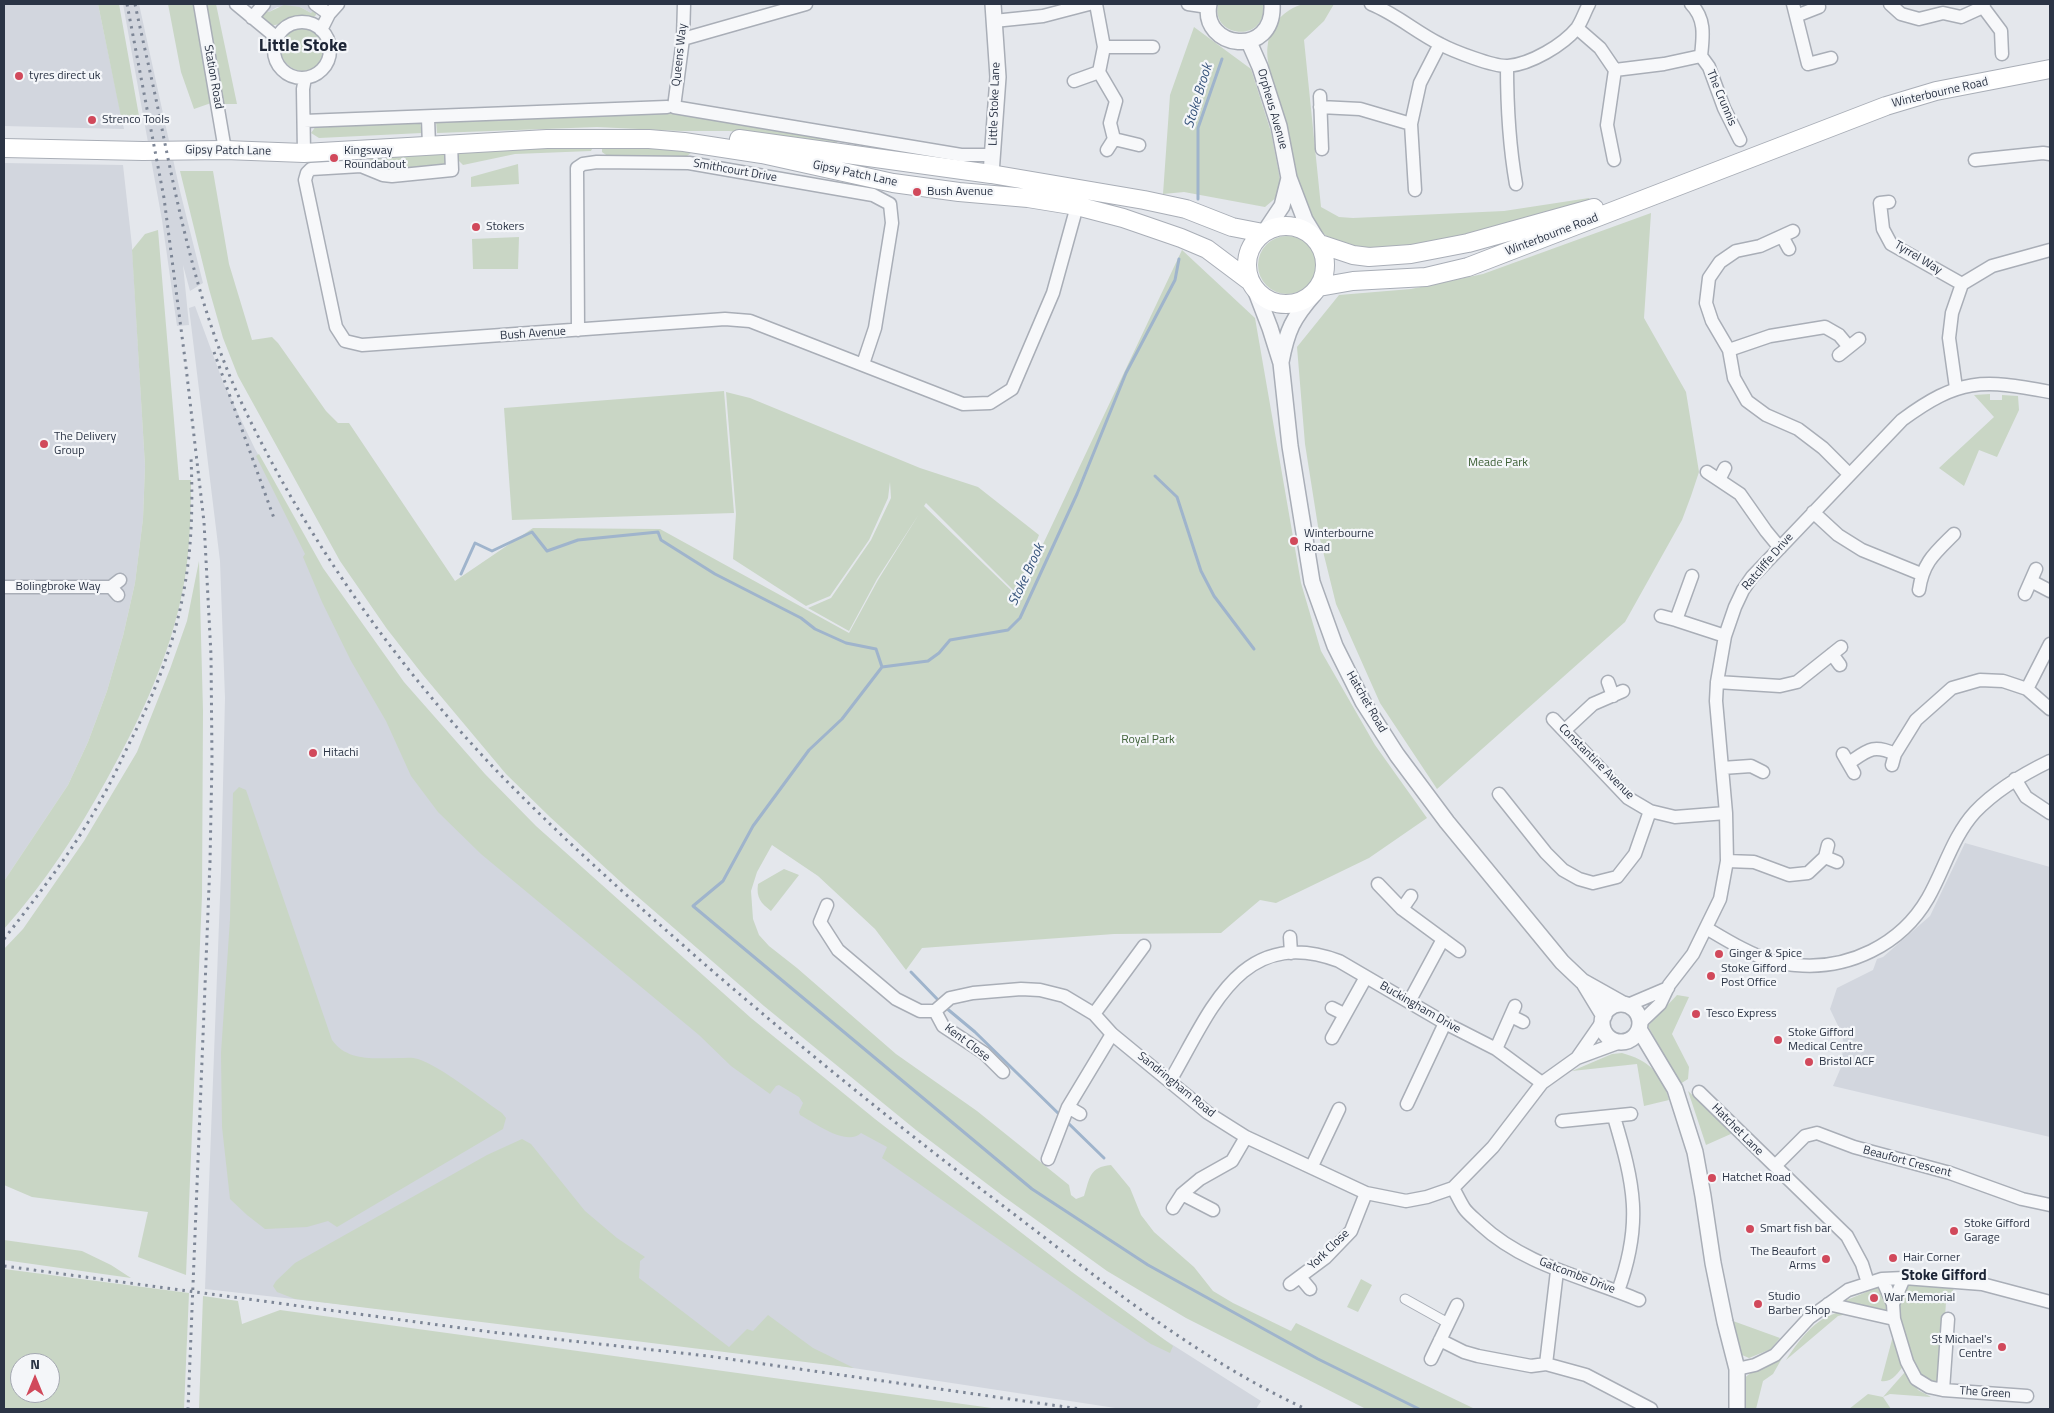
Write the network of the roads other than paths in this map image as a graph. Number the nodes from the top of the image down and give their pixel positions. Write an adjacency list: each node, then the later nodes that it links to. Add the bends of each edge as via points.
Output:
1 (200, 4): 55 (street, Station Road)
2 (236, 4): 23 (street)
3 (264, 4): 23 (street)
4 (315, 4): 22 (street)
5 (338, 4): 22 (street)
6 (684, 4): 28 (street, Queens Way)
7 (806, 4): 28 (street)
8 (992, 4): 24 (street, Little Stoke Lane)
9 (1089, 4): 24 (street, via 1043,16)
10 (1096, 4): 31 (street)
11 (1188, 4): 17 (street)
12 (1272, 4): 29 (street, via 1270,23 1264,32)
13 (1371, 4): 19 (street)
14 (1589, 4): 25 (street)
15 (1691, 4): 34 (street, The Crunnis, via 1697,10 1704,29)
16 (1890, 4): 18 (street, via 1901,14 1919,19 1943,13 1961,17)
17 (1208, 5): 29 (street, via 1210,22 1216,32 1234,41)
18 (1984, 5): 33 (street, via 2002,31)
19 (1389, 7): 30 (street)
20 (1819, 7): 21 (street)
21 (1794, 10): 35 (street, via 1808,64)
22 (329, 14): 26 (street)
23 (252, 18): 27 (street)
24 (994, 21): 59 (street, Little Stoke Lane, via 998,77)
25 (1577, 28): 36 (street, via 1557,46 1535,58); 38 (street, via 1600,48)
26 (321, 30): 27 (street, via 306,22 297,23); 40 (street, via 330,46 330,55 321,71)
27 (277, 38): 40 (street, via 277,62 288,74)
28 (683, 39): 42 (street, Queens Way)
29 (1249, 42): 64 (street, Orpheus Avenue, via 1279,126)
30 (1440, 44): 36 (street, via 1471,57); 45 (street, via 1420,83)
31 (1104, 47): 32 (street); 39 (street)
32 (1153, 47)
33 (2002, 54)
34 (1701, 56): 38 (street, The Crunnis); 48 (street, The Crunnis, via 1709,67)
35 (1830, 58)
36 (1507, 66): 66 (street, via 1509,147)
37 (2050, 69): 65 (main road, Winterbourne Road, via 1936,91 1886,106)
38 (1615, 70): 60 (street, via 1607,125)
39 (1099, 72): 41 (street); 47 (street, via 1116,101 1110,122)
40 (305, 78): 44 (street)
41 (1074, 81)
42 (662, 110): 43 (street); 59 (street, via 961,155)
43 (428, 118): 44 (street); 52 (street)
44 (304, 121): 57 (street)
45 (1412, 124): 54 (street, via 1320,101); 67 (street)
46 (598, 138): 49 (main road, Gipsy Patch Lane); 50 (main road, Gipsy Patch Lane); 61 (street)
47 (1114, 139): 51 (street); 56 (street)
48 (1740, 140)
49 (684, 142): 63 (main road, Gipsy Patch Lane, via 733,138 775,142); 68 (main road, Gipsy Patch Lane, via 762,154 892,183)
50 (451, 144): 52 (main road, Gipsy Patch Lane); 78 (street, Bush Avenue, via 452,170 392,176 361,166 312,169 307,173 305,180 336,327 345,341 362,345)
51 (1139, 145)
52 (429, 146): 57 (main road, Gipsy Patch Lane)
53 (4, 148): 55 (main road, Gipsy Patch Lane)
54 (1322, 149)
55 (225, 150): 57 (main road, Gipsy Patch Lane)
56 (1106, 150)
57 (304, 154)
58 (2050, 154): 62 (street)
59 (993, 155): 63 (street, Little Stoke Lane)
60 (1614, 160)
61 (597, 162): 78 (street, Smithcourt Drive, via 576,168); 82 (street, Smithcourt Drive, via 689,163 873,195 890,204 892,223 875,328)
62 (1981, 162)
63 (991, 174): 68 (main road, Gipsy Patch Lane, via 994,186); 69 (main road, Gipsy Patch Lane)
64 (1289, 178): 71 (street, Orpheus Avenue, via 1282,206); 72 (street, Orpheus Avenue, via 1305,220)
65 (1692, 181): 72 (main road, Winterbourne Road, via 1468,243 1411,254 1353,255); 77 (main road, Winterbourne Road, via 1468,267 1426,277 1353,281)
66 (1516, 184)
67 (1415, 190)
68 (1028, 198): 69 (main road, Gipsy Patch Lane)
69 (1080, 198): 71 (main road, Gipsy Patch Lane, via 1186,209 1232,227); 76 (main road, Gipsy Patch Lane, via 1208,249); 82 (street, Bush Avenue, via 1053,293 1012,389 990,403 963,404)
70 (1888, 202): 75 (street, Tyrrel Way, via 1880,203 1883,229 1891,244)
71 (1264, 232): 72 (main road, via 1288,226 1299,227); 76 (main road, via 1251,248 1247,264)
72 (1318, 241): 77 (main road, via 1326,259 1324,277)
73 (1788, 250): 80 (street, via 1788,234 1760,246 1736,251 1720,262 1709,278 1706,303)
74 (2050, 250): 75 (street, via 1992,266)
75 (1962, 284): 83 (street, via 1952,313 1949,338)
76 (1253, 286): 77 (main road, via 1272,302 1287,305 1305,300); 81 (street, Hatchet Road)
77 (1317, 290): 81 (street, Hatchet Road, via 1289,327)
78 (578, 330): 82 (street, Bush Avenue, via 725,319 750,321)
79 (1849, 347): 80 (street, via 1839,335 1825,327 1770,336)
80 (1729, 350): 87 (street, via 1734,378 1747,401 1766,415 1798,429)
81 (1281, 363): 134 (street, Hatchet Road, via 1290,446 1312,582 1336,646 1363,702 1397,755 1447,822 1562,962)
82 (863, 364)
83 (1956, 388): 84 (street, Ratcliffe Drive, via 1994,384); 87 (street, Ratcliffe Drive, via 1927,402 1902,420)
84 (2050, 392)
85 (1725, 468): 88 (street)
86 (1707, 472): 88 (street)
87 (1849, 474): 89 (street, Ratcliffe Drive)
88 (1718, 480): 91 (street, via 1740,494)
89 (1813, 512): 91 (street, Ratcliffe Drive); 92 (street, via 1838,535 1862,550)
90 (1954, 534): 92 (street, via 1932,555)
91 (1780, 548): 101 (street, Ratcliffe Drive, via 1743,590)
92 (1921, 574): 96 (street)
93 (1692, 576): 100 (street)
94 (4, 587): 95 (street, Bolingbroke Way)
95 (116, 588)
96 (1919, 590)
97 (2050, 591): 98 (street, via 2033,575)
98 (2025, 594)
99 (1661, 616): 100 (street)
100 (1676, 620): 101 (street)
101 (1725, 636): 105 (street, Ratcliffe Drive)
102 (2050, 644): 106 (street)
103 (1840, 665): 105 (street, via 1836,650 1797,682 1780,686)
104 (1608, 682): 109 (street, via 1618,693 1593,704)
105 (1717, 682): 112 (street, Ratcliffe Drive)
106 (2027, 689): 107 (street); 111 (street, via 2003,681 1980,680 1952,688 1916,720 1894,759 1881,748 1870,749)
107 (2050, 709)
108 (1553, 719): 109 (street, Constantine Avenue)
109 (1565, 730): 117 (street, Constantine Avenue, via 1628,798)
110 (2050, 761): 114 (street)
111 (1849, 763)
112 (1722, 768): 113 (street, via 1753,760); 118 (street, Ratcliffe Drive)
113 (1763, 772)
114 (2015, 779): 119 (street, via 2026,797); 127 (street, via 1975,812 1960,832 1927,900 1906,927 1880,948 1829,965 1775,963)
115 (1499, 794): 120 (street)
116 (1529, 810): 120 (street)
117 (1650, 811): 118 (street, Constantine Avenue, via 1674,817); 120 (street, via 1635,854 1616,877 1593,883 1563,870)
118 (1726, 813): 122 (street, Ratcliffe Drive)
119 (2050, 813)
120 (1519, 819)
121 (1830, 855): 122 (street, via 1808,872 1789,874 1754,862)
122 (1728, 861): 127 (street, Ratcliffe Drive, via 1720,899)
123 (1378, 884): 126 (street)
124 (1411, 896): 126 (street)
125 (827, 906): 139 (street, via 815,923 838,950 896,999 920,1011)
126 (1402, 909): 129 (street)
127 (1706, 928): 135 (street, Ratcliffe Drive, via 1693,954)
128 (1290, 937): 132 (street)
129 (1443, 939): 131 (street); 136 (street)
130 (1144, 946): 140 (street)
131 (1459, 951)
132 (1291, 953): 133 (street, Buckingham Drive, via 1323,955); 151 (street, Buckingham Drive, via 1259,961 1229,984)
133 (1366, 977): 136 (street, Buckingham Drive); 141 (street)
134 (1582, 981): 137 (street, Hatchet Road); 142 (street, Hatchet Road)
135 (1668, 988): 137 (street); 145 (street, Ratcliffe Drive, via 1660,1004)
136 (1409, 1002): 144 (street, Buckingham Drive)
137 (1625, 1004): 142 (street, via 1611,1007); 145 (street, via 1637,1012)
138 (1332, 1008): 141 (street)
139 (935, 1010): 140 (street, Sandringham Road, via 950,998 961,995 1022,989 1064,996); 150 (street, Kent Close, via 943,1026 984,1053)
140 (1094, 1014): 146 (street, Sandringham Road)
141 (1344, 1014): 147 (street)
142 (1603, 1019): 145 (street, Hatchet Road, via 1603,1028 1616,1041); 149 (street, Sandringham Road)
143 (1523, 1022): 148 (street, via 1513,1011)
144 (1445, 1023): 148 (street, Buckingham Drive); 154 (street)
145 (1633, 1033): 149 (street, Sandringham Road); 189 (street, via 1661,1065 1675,1089 1695,1152 1712,1263)
146 (1112, 1034): 151 (street, Sandringham Road); 155 (street)
147 (1332, 1038)
148 (1496, 1049): 152 (street, Buckingham Drive)
149 (1577, 1058): 152 (street, Sandringham Road)
150 (1003, 1072)
151 (1170, 1082): 161 (street, Sandringham Road, via 1208,1113)
152 (1542, 1083): 165 (street, Sandringham Road, via 1493,1146)
153 (1699, 1092): 164 (street, Hatchet Lane)
154 (1407, 1104)
155 (1068, 1106): 157 (street); 162 (street)
156 (1339, 1110): 163 (street)
157 (1080, 1114)
158 (1631, 1114): 159 (street)
159 (1614, 1117): 160 (street); 176 (street, via 1628,1164 1634,1203 1627,1268)
160 (1562, 1121)
161 (1246, 1137): 163 (street, Sandringham Road); 167 (street, via 1232,1160 1190,1185)
162 (1048, 1159)
163 (1312, 1166): 166 (street, Sandringham Road)
164 (1775, 1166): 168 (street, Beaufort Crescent, via 1805,1136 1817,1133 1854,1147 1950,1172 2022,1199); 174 (street, Hatchet Lane, via 1846,1236)
165 (1453, 1188): 166 (street, Sandringham Road, via 1427,1198 1406,1201); 171 (street, Gatcombe Drive, via 1464,1210 1491,1234)
166 (1366, 1193): 175 (street, York Close, via 1351,1232 1325,1258 1295,1280)
167 (1182, 1194): 169 (street); 170 (street)
168 (2050, 1205)
169 (1173, 1208)
170 (1213, 1210)
171 (1557, 1271): 176 (street, Gatcombe Drive); 188 (street)
172 (1904, 1278): 173 (street); 179 (street, via 1982,1284); 181 (street, The Green)
173 (1882, 1279): 174 (street); 181 (street, The Green)
174 (1868, 1282): 180 (street, via 1848,1290)
175 (1310, 1289)
176 (1618, 1291): 178 (street, Gatcombe Drive)
177 (1405, 1299): 185 (street)
178 (1639, 1300)
179 (2050, 1302)
180 (1828, 1304): 183 (street); 189 (street, via 1809,1318 1775,1355)
181 (1893, 1304): 183 (street, The Green)
182 (1457, 1305): 185 (street)
183 (1894, 1319): 190 (street, The Green, via 1907,1362 1916,1379 1929,1387)
184 (1948, 1319): 190 (street, The Green)
185 (1448, 1323): 186 (street)
186 (1440, 1340): 187 (street); 188 (street, via 1478,1356 1531,1366)
187 (1431, 1359)
188 (1546, 1364): 192 (street, via 1586,1375)
189 (1738, 1369): 193 (street)
190 (1943, 1390): 191 (street, The Green)
191 (2027, 1396)
192 (1648, 1409)
193 (1737, 1409)

